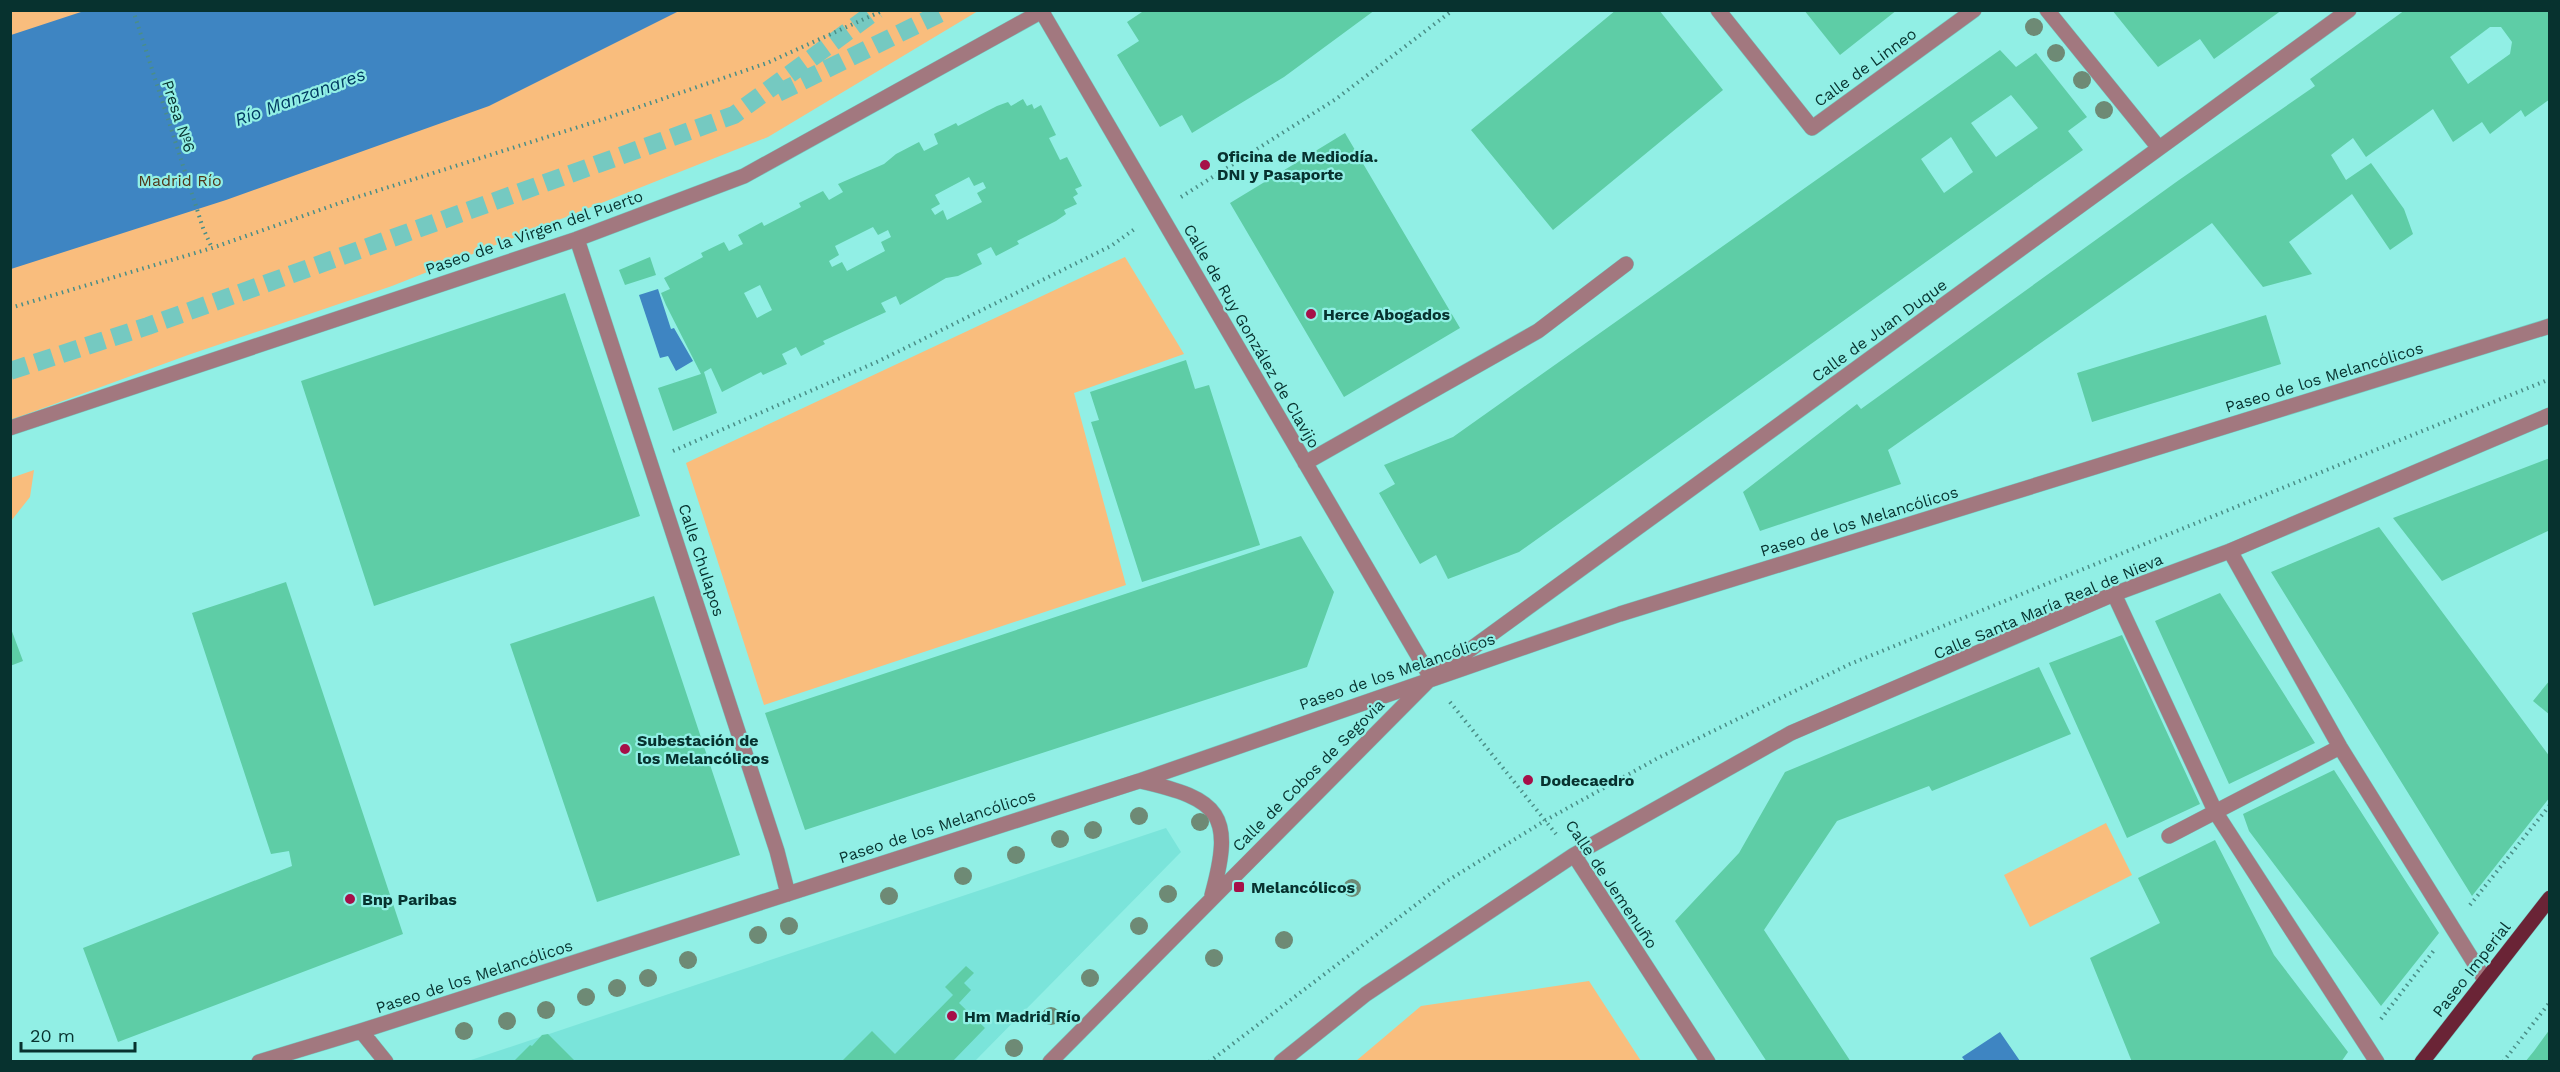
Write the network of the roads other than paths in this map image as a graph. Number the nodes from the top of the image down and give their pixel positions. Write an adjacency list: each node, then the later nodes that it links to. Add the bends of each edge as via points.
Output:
1 (1718, 10): 2 (street, Calle de Linneo, via 1812,128)
2 (1974, 10)
3 (2047, 10): 6 (street)
4 (2349, 10): 6 (street, Calle de Juan Duque)
5 (1043, 11): 7 (street, Paseo de la Virgen del Puerto, via 744,176); 12 (street, Calle de Ruy González de Clavijo)
6 (2159, 148): 15 (street, Calle de Juan Duque)
7 (577, 239): 11 (street, Paseo de la Virgen del Puerto); 21 (street, Calle Chulapos)
8 (1626, 264): 12 (street, via 1538,331)
9 (2550, 326): 15 (street, Paseo de los Melancólicos, via 1620,614)
10 (2550, 415): 13 (street, Calle Santa María Real de Nieva)
11 (10, 428)
12 (1305, 463): 15 (street, Calle de Ruy González de Clavijo)
13 (2230, 551): 14 (street, Calle Santa María Real de Nieva); 16 (street)
14 (2114, 594): 18 (street); 20 (street, Calle Santa María Real de Nieva, via 1791,733)
15 (1431, 678): 17 (street, Paseo de los Melancólicos); 22 (street, Calle de Cobos de Segovia)
16 (2340, 747): 18 (street); 24 (street)
17 (1139, 781): 21 (street, Paseo de los Melancólicos); 22 (street, Calle de Cobos de Segovia, via 1191,795 1210,808 1220,822 1222,860)
18 (2216, 813): 19 (street); 31 (street)
19 (2169, 836)
20 (1574, 855): 29 (street, Calle Santa María Real de Nieva, via 1366,994); 30 (street, Calle de Jemenuño)
21 (788, 894): 25 (street, Paseo de los Melancólicos)
22 (1212, 898): 28 (street, Calle de Cobos de Segovia)
23 (2550, 898): 24 (main road, Paseo Imperial)
24 (2485, 980): 32 (main road, Paseo Imperial)
25 (361, 1031): 26 (street, Paseo de los Melancólicos); 27 (street)
26 (260, 1062)
27 (386, 1062)
28 (1050, 1062)
29 (1281, 1062)
30 (1708, 1062)
31 (2377, 1062)
32 (2422, 1062)

